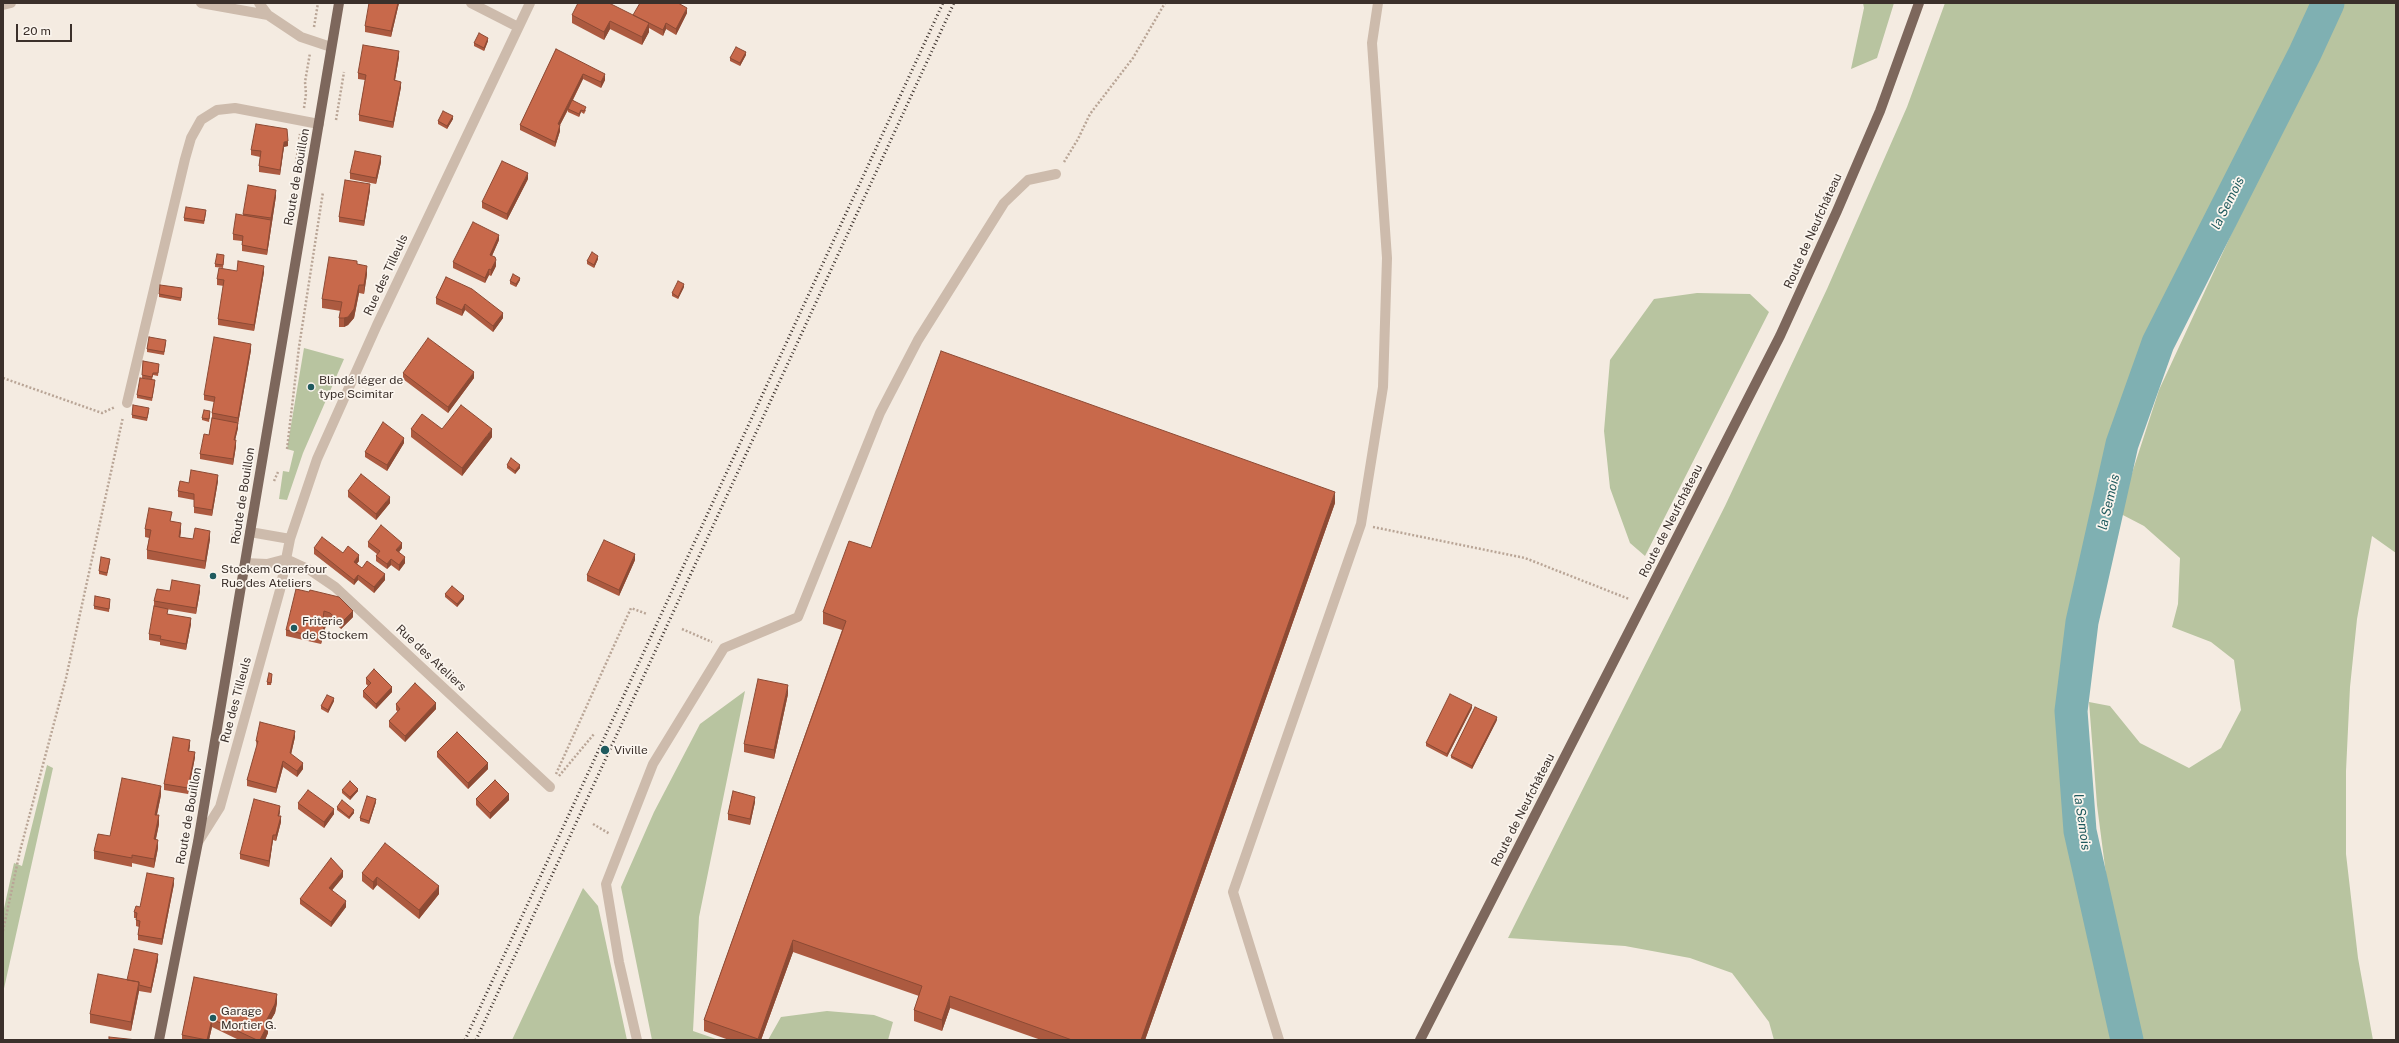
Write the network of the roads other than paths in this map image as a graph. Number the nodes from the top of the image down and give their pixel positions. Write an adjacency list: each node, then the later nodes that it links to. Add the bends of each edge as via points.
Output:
1 (11, 3): 9 (street)
2 (201, 3): 10 (street)
3 (259, 3): 10 (street)
4 (339, 3): 12 (main road, Route de Bouillon)
5 (471, 3): 11 (street)
6 (530, 3): 11 (street, Rue des Tilleuls)
7 (1378, 3): 24 (street, via 1372,42 1387,266 1383,387 1361,524 1233,892)
8 (1920, 3): 25 (main road, Route de Neufchâteau, via 1880,111 1780,336)
9 (3, 5)
10 (268, 15): 12 (street, via 301,37)
11 (518, 27): 17 (street, Rue des Tilleuls, via 380,318 320,452)
12 (331, 47): 13 (main road, Route de Bouillon)
13 (319, 124): 15 (street, via 235,108 217,110 201,120 191,138 185,159); 16 (main road, Route de Bouillon)
14 (1056, 174): 23 (street, via 1028,180 1004,203 918,340 880,414 798,617 724,648 652,764 606,884 619,962)
15 (127, 403)
16 (250, 532): 17 (street); 19 (main road, Route de Bouillon)
17 (290, 539): 18 (street, Rue des Tilleuls)
18 (286, 559): 19 (street, via 267,564); 20 (street, Rue des Ateliers, via 310,570 335,587); 21 (street, Rue des Tilleuls, via 220,807)
19 (245, 563): 21 (main road, Route de Bouillon)
20 (550, 787)
21 (198, 842): 22 (main road, Route de Bouillon)
22 (159, 1040)
23 (637, 1040)
24 (1279, 1040)
25 (1420, 1040)

